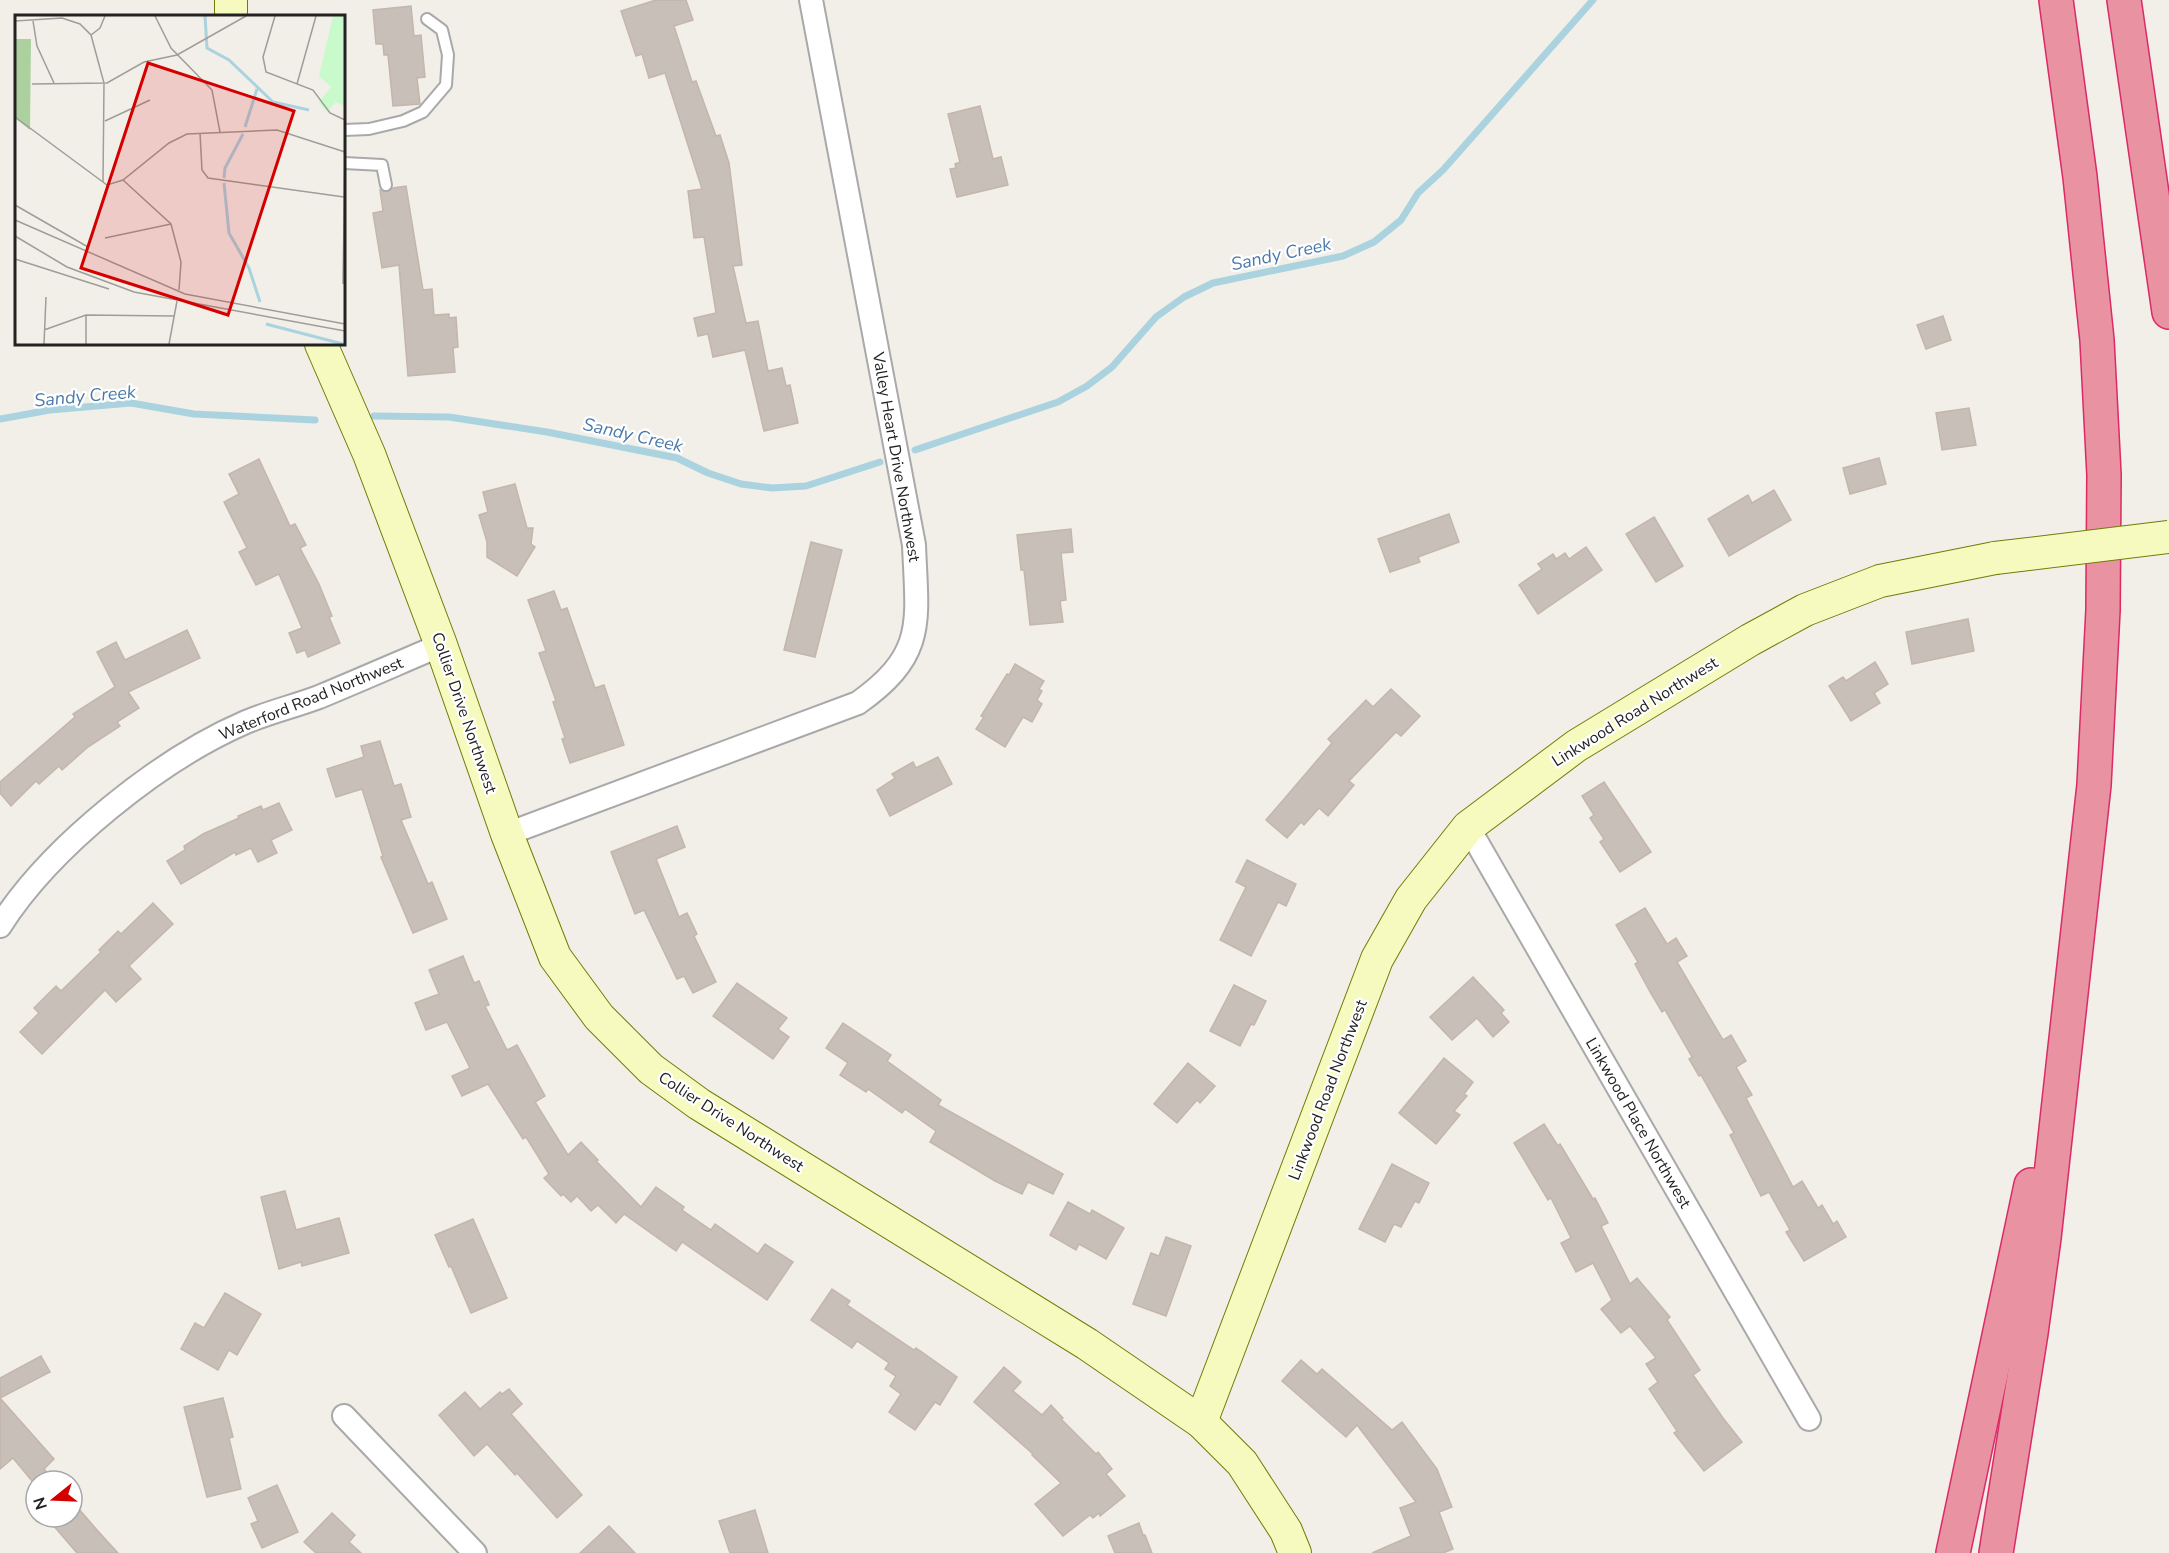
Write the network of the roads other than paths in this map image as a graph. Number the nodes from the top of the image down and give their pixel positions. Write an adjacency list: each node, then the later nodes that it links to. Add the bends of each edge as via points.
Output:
1 (811, 0): 13 (street, Valley Heart Drive Northwest, via 914,545 917,613 912,644 882,686 858,703)
2 (2056, 0): 15 (highway, via 2090,261 2104,475 2098,721)
3 (2124, 0): 8 (highway)
4 (427, 19): 5 (lane, via 442,30 448,55 446,85 423,112 369,129)
5 (345, 130)
6 (345, 163): 7 (lane, via 382,165)
7 (386, 184)
8 (2169, 312)
9 (321, 345): 11 (main road, Collier Drive Northwest, via 369,454)
10 (2169, 537): 12 (main road, Linkwood Road Northwest, bridge, via 1995,558 1880,581 1805,610 1576,746)
11 (441, 645): 13 (main road, Collier Drive Northwest); 14 (street, Waterford Road Northwest, via 198,746 127,794 57,856)
12 (1468, 827): 17 (street, Linkwood Place Northwest); 18 (main road, Linkwood Road Northwest, via 1411,899 1377,960)
13 (507, 834): 18 (main road, Collier Drive Northwest, via 555,957 599,1017 651,1069 699,1104 1087,1344)
14 (0, 926)
15 (2073, 969): 21 (highway, via 2034,1175); 22 (highway, via 2038,1287)
16 (344, 1416): 19 (street)
17 (1809, 1419)
18 (1201, 1422): 20 (main road, Collier Drive Northwest, via 1242,1463 1286,1531)
19 (475, 1553)
20 (1295, 1553)
21 (1953, 1553)
22 (1996, 1553)

